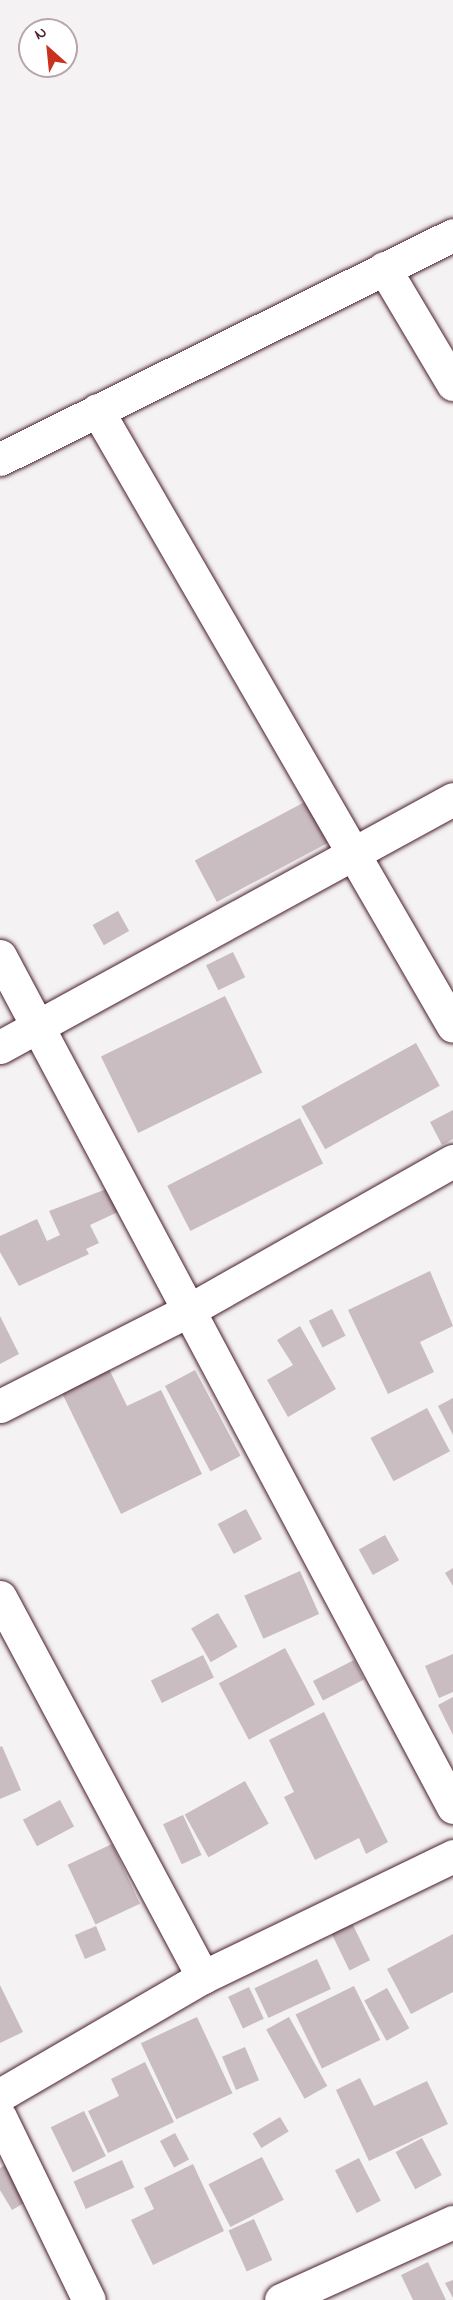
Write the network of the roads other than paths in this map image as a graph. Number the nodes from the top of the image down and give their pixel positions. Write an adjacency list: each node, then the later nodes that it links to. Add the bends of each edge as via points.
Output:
1 (453, 235): 2 (street)
2 (384, 268): 3 (street); 4 (street)
3 (453, 384)
4 (97, 410): 5 (street); 7 (street)
5 (0, 459)
6 (453, 799): 7 (street)
7 (352, 854): 9 (street); 10 (street)
8 (0, 956): 10 (street)
9 (453, 1026)
10 (36, 1027): 11 (street); 13 (street)
11 (0, 1047)
12 (453, 1161): 13 (street)
13 (191, 1309): 14 (street); 16 (street)
14 (0, 1406)
15 (0, 1597): 18 (street)
16 (453, 1807)
17 (453, 1856): 18 (street)
18 (203, 1977): 19 (street)
19 (0, 2095)
20 (0, 2117): 22 (street)
21 (453, 2222): 23 (street)
22 (89, 2300)
23 (281, 2300)

